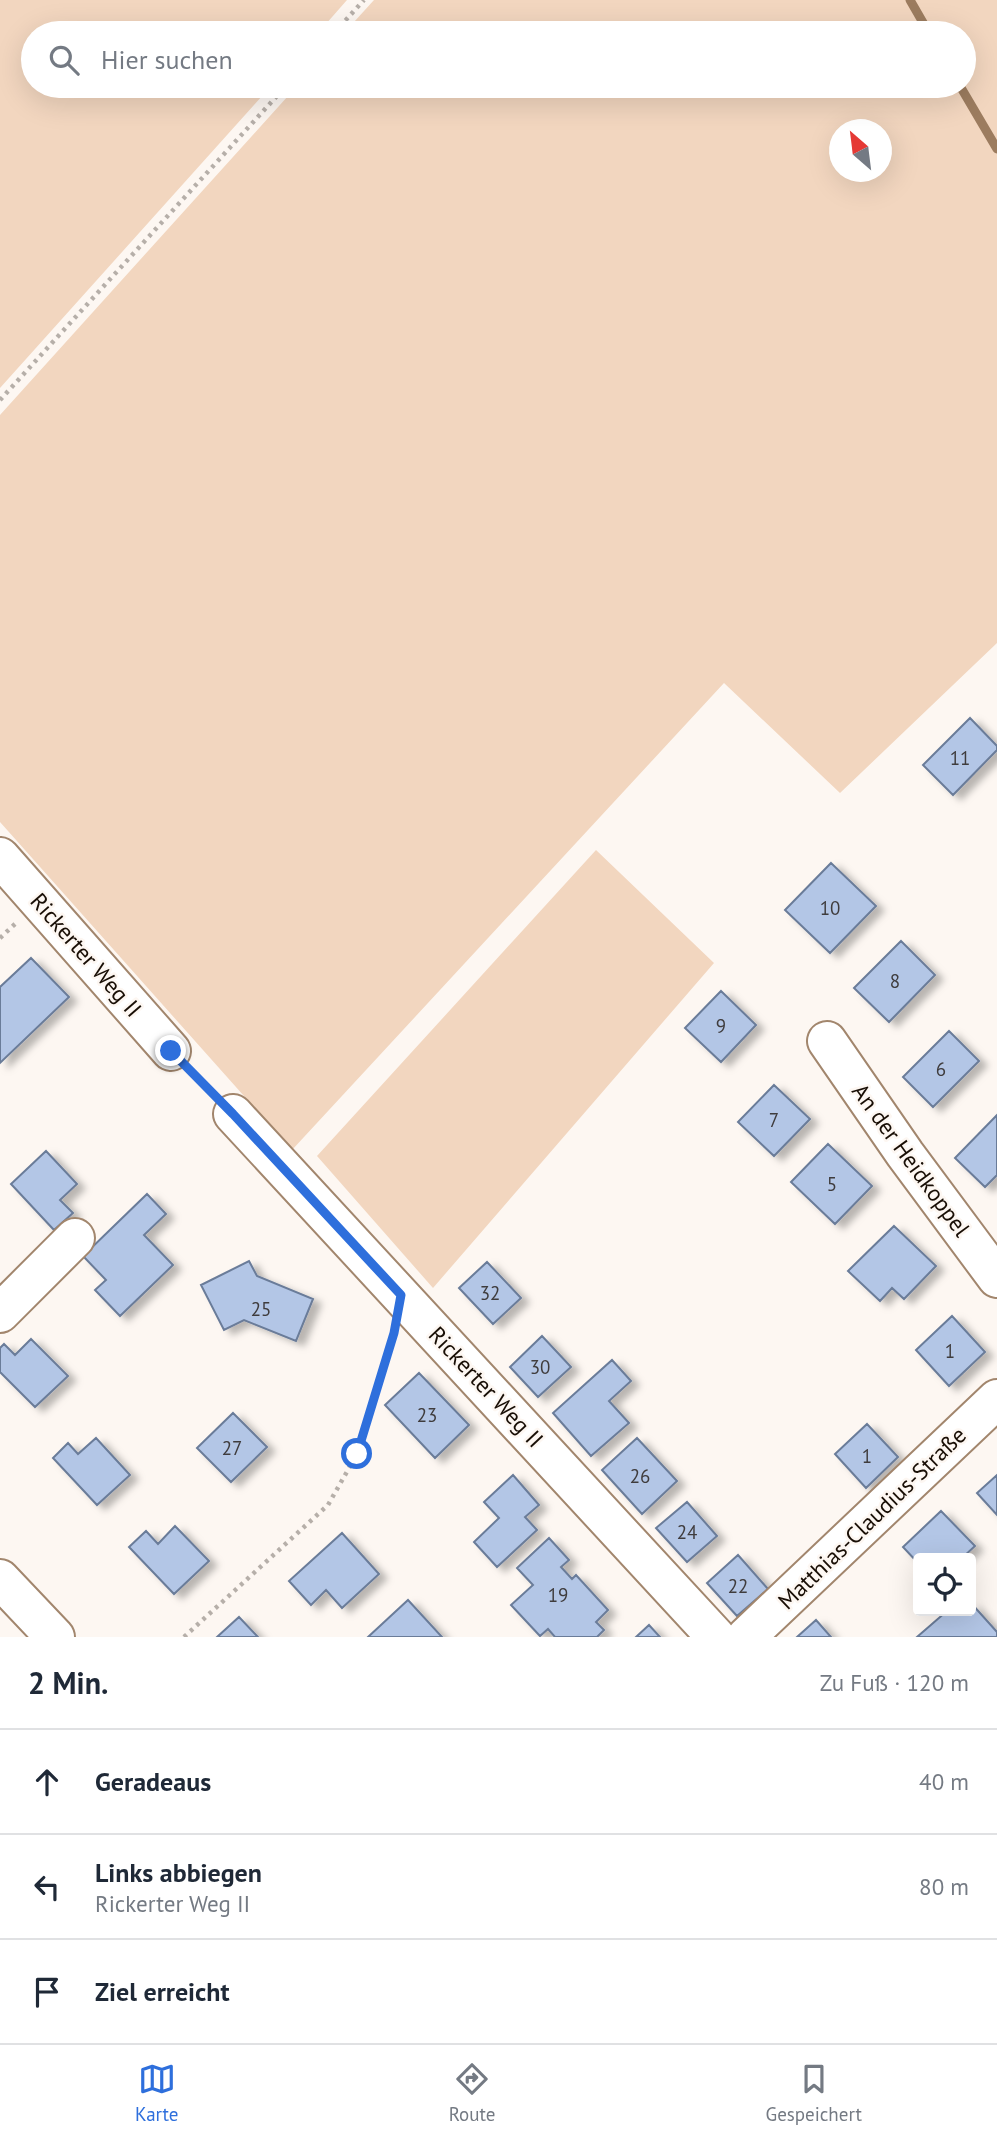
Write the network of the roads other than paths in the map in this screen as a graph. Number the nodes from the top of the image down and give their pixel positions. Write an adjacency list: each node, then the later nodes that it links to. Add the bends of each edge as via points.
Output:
1 (0, 857): 3 (street, Rickerter Weg II)
2 (827, 1041): 6 (street, An der Heidkoppel)
3 (171, 1051)
4 (233, 1114): 11 (street, Rickerter Weg II)
5 (75, 1238): 7 (street)
6 (997, 1278)
7 (0, 1313)
8 (997, 1399): 12 (street, Matthias-Claudius-Straße)
9 (0, 1579): 10 (street)
10 (55, 1637)
11 (716, 1637)
12 (746, 1637)

